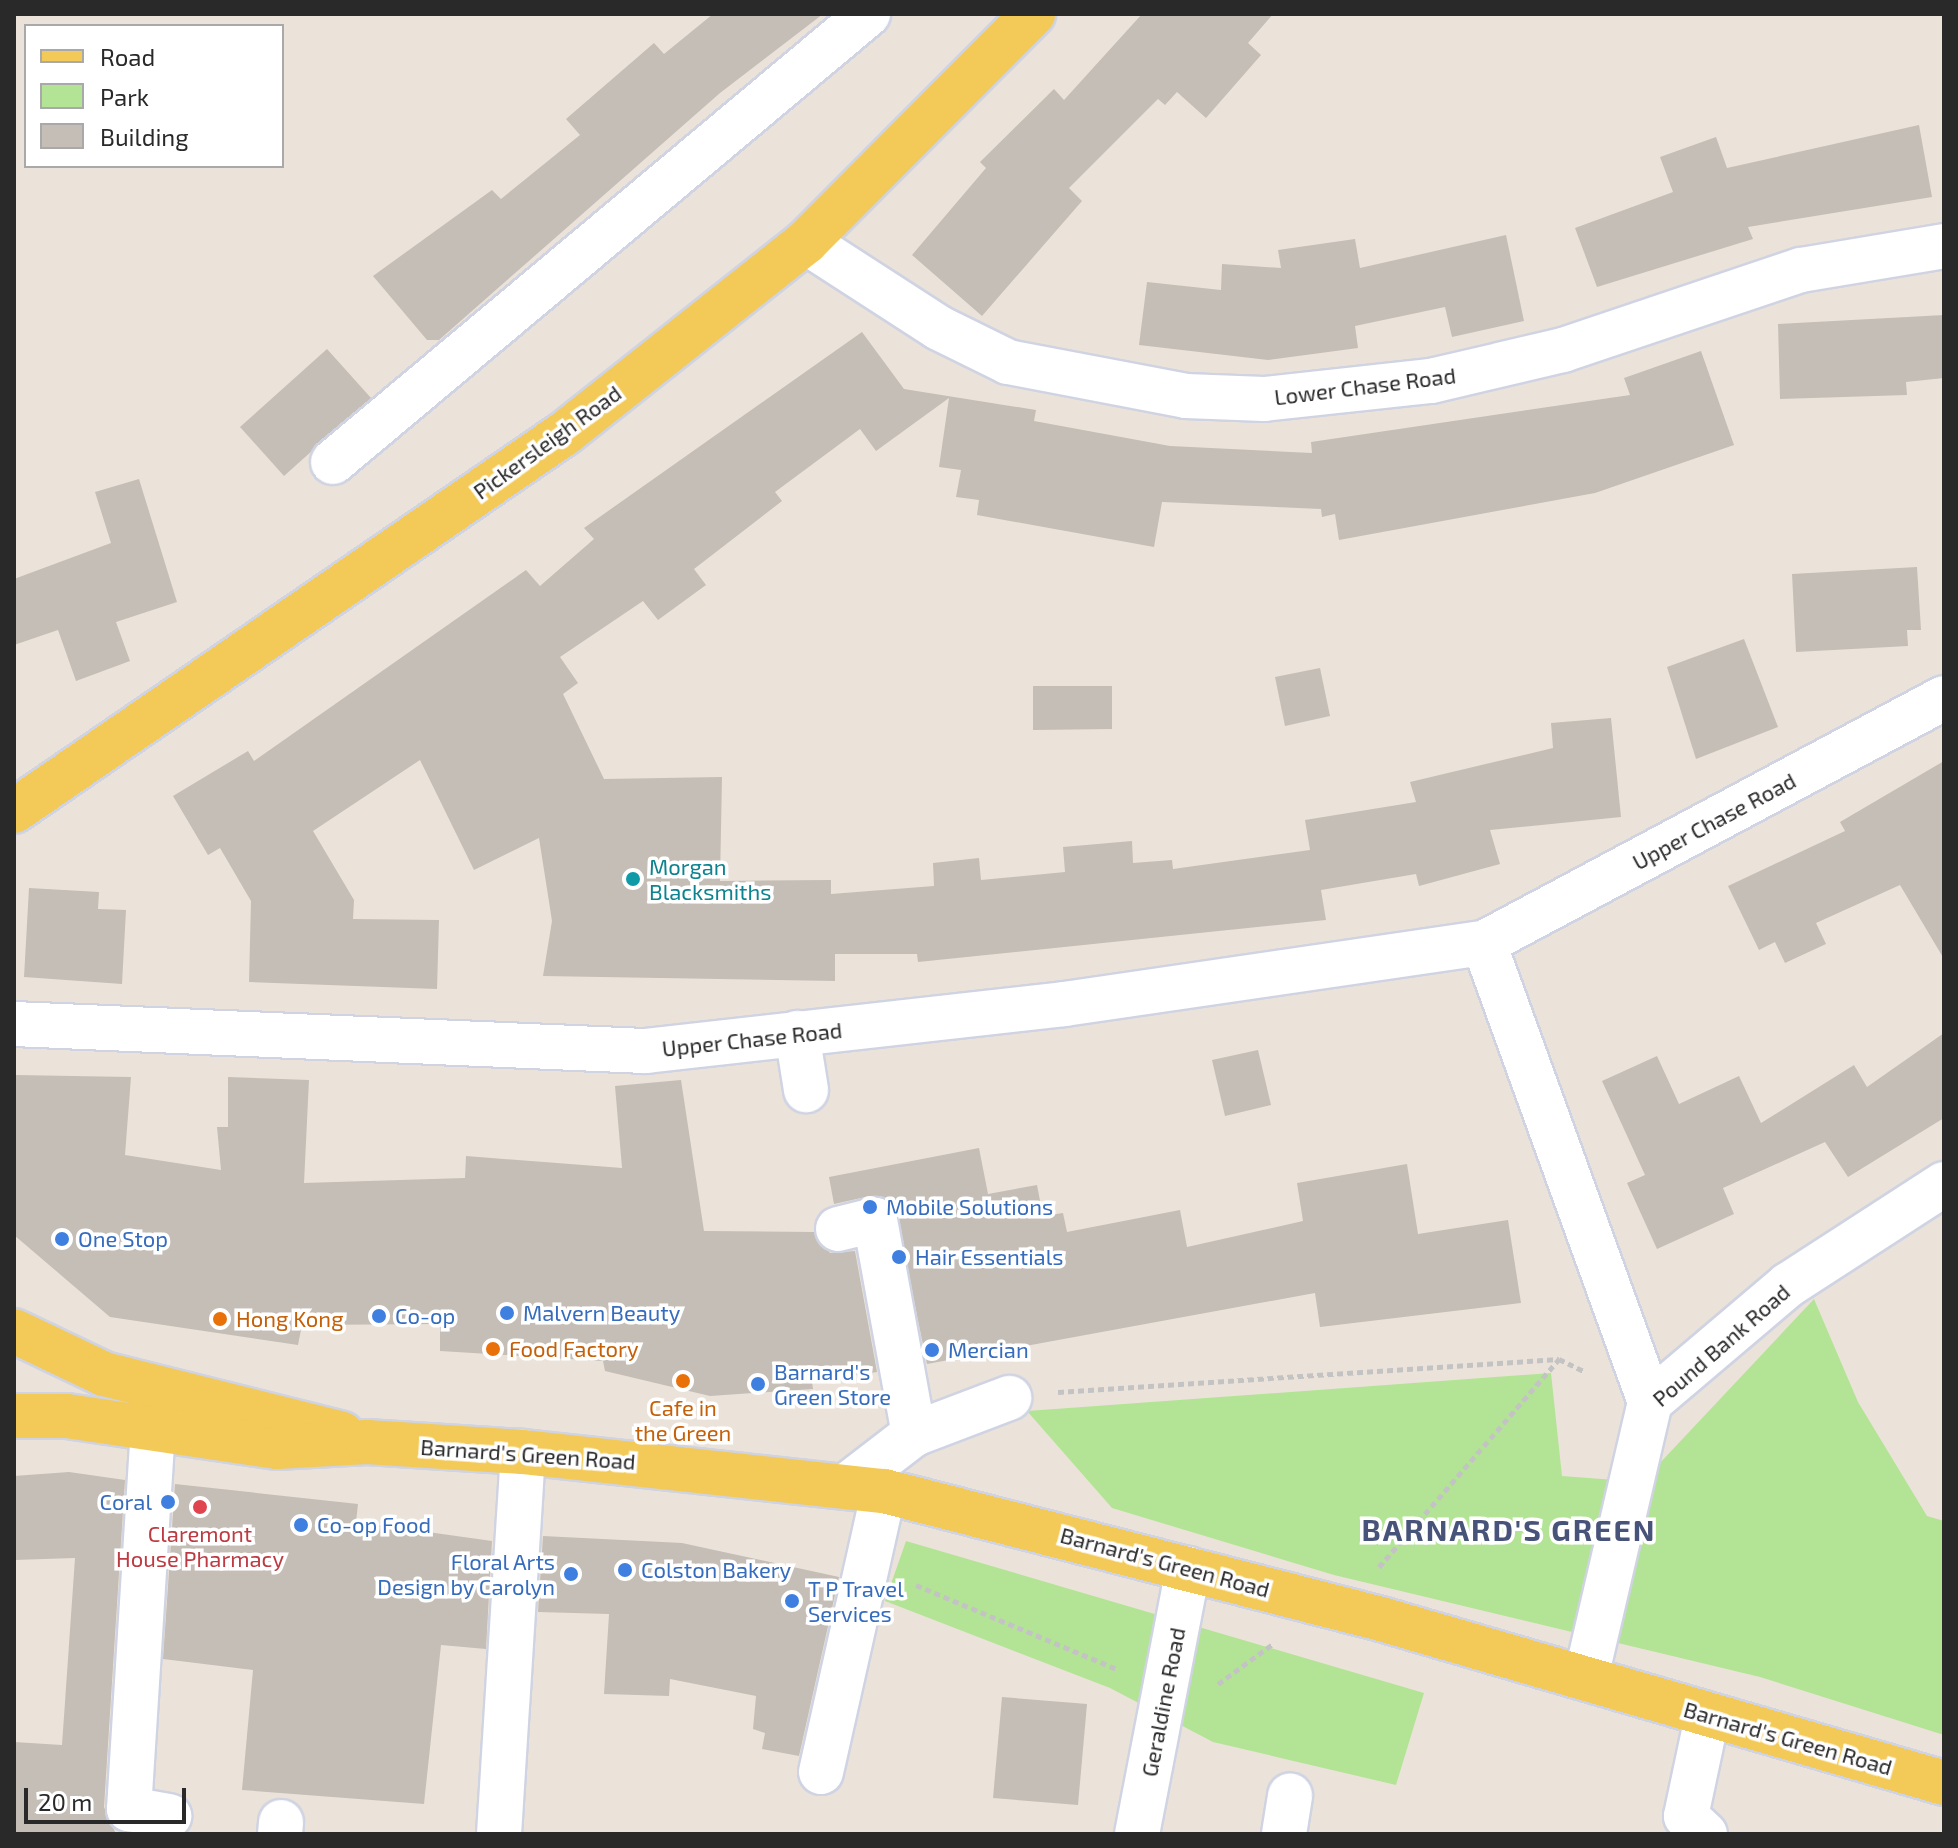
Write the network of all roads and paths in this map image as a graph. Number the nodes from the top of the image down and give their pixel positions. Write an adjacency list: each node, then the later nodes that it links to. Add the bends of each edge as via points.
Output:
1 (868, 14): 5 (street)
2 (1033, 14): 3 (main road, Pickersleigh Road)
3 (806, 242): 4 (street, Lower Chase Road, via 939,328 1008,362 1108,385 1264,399 1431,381 1563,350 1801,270); 7 (main road, Pickersleigh Road, via 565,433)
4 (1944, 246)
5 (333, 462)
6 (1944, 698): 8 (street, Upper Chase Road)
7 (14, 811)
8 (1484, 943): 10 (street, Upper Chase Road, via 1064,1004); 17 (street)
9 (14, 1024): 10 (street, Upper Chase Road, via 646,1051)
10 (797, 1033): 11 (street)
11 (806, 1090)
12 (1944, 1184): 17 (street, Pound Bank Road, via 1788,1285)
13 (838, 1229): 20 (street, via 875,1220)
14 (14, 1331): 21 (main road, Barnard's Green Road, via 104,1374)
15 (1559, 1359): 16 (path); 17 (path); 26 (path, via 1375,1571)
16 (1009, 1398): 20 (street)
17 (1650, 1402): 28 (street, Pound Bank Road)
18 (14, 1416): 19 (main road, Barnard's Green Road)
19 (153, 1428): 21 (main road, Barnard's Green Road, via 277,1447); 33 (street, via 129,1809)
20 (914, 1434): 23 (street)
21 (367, 1442): 22 (main road, Barnard's Green Road)
22 (523, 1452): 23 (main road, Barnard's Green Road); 34 (street)
23 (867, 1487): 24 (street); 25 (main road, Barnard's Green Road)
24 (868, 1566): 29 (path); 31 (street)
25 (1188, 1569): 26 (main road, Barnard's Green Road); 29 (street, Geraldine Road)
26 (1381, 1619): 28 (main road, Barnard's Green Road)
27 (1287, 1634): 29 (path, via 1213,1688)
28 (1586, 1677): 30 (main road, Barnard's Green Road)
29 (1165, 1689): 35 (street, Geraldine Road)
30 (1707, 1717): 32 (main road, Barnard's Green Road); 36 (street, via 1686,1816)
31 (821, 1772)
32 (1944, 1783)
33 (169, 1816)
34 (499, 1834)
35 (1137, 1834)
36 (1705, 1834)

